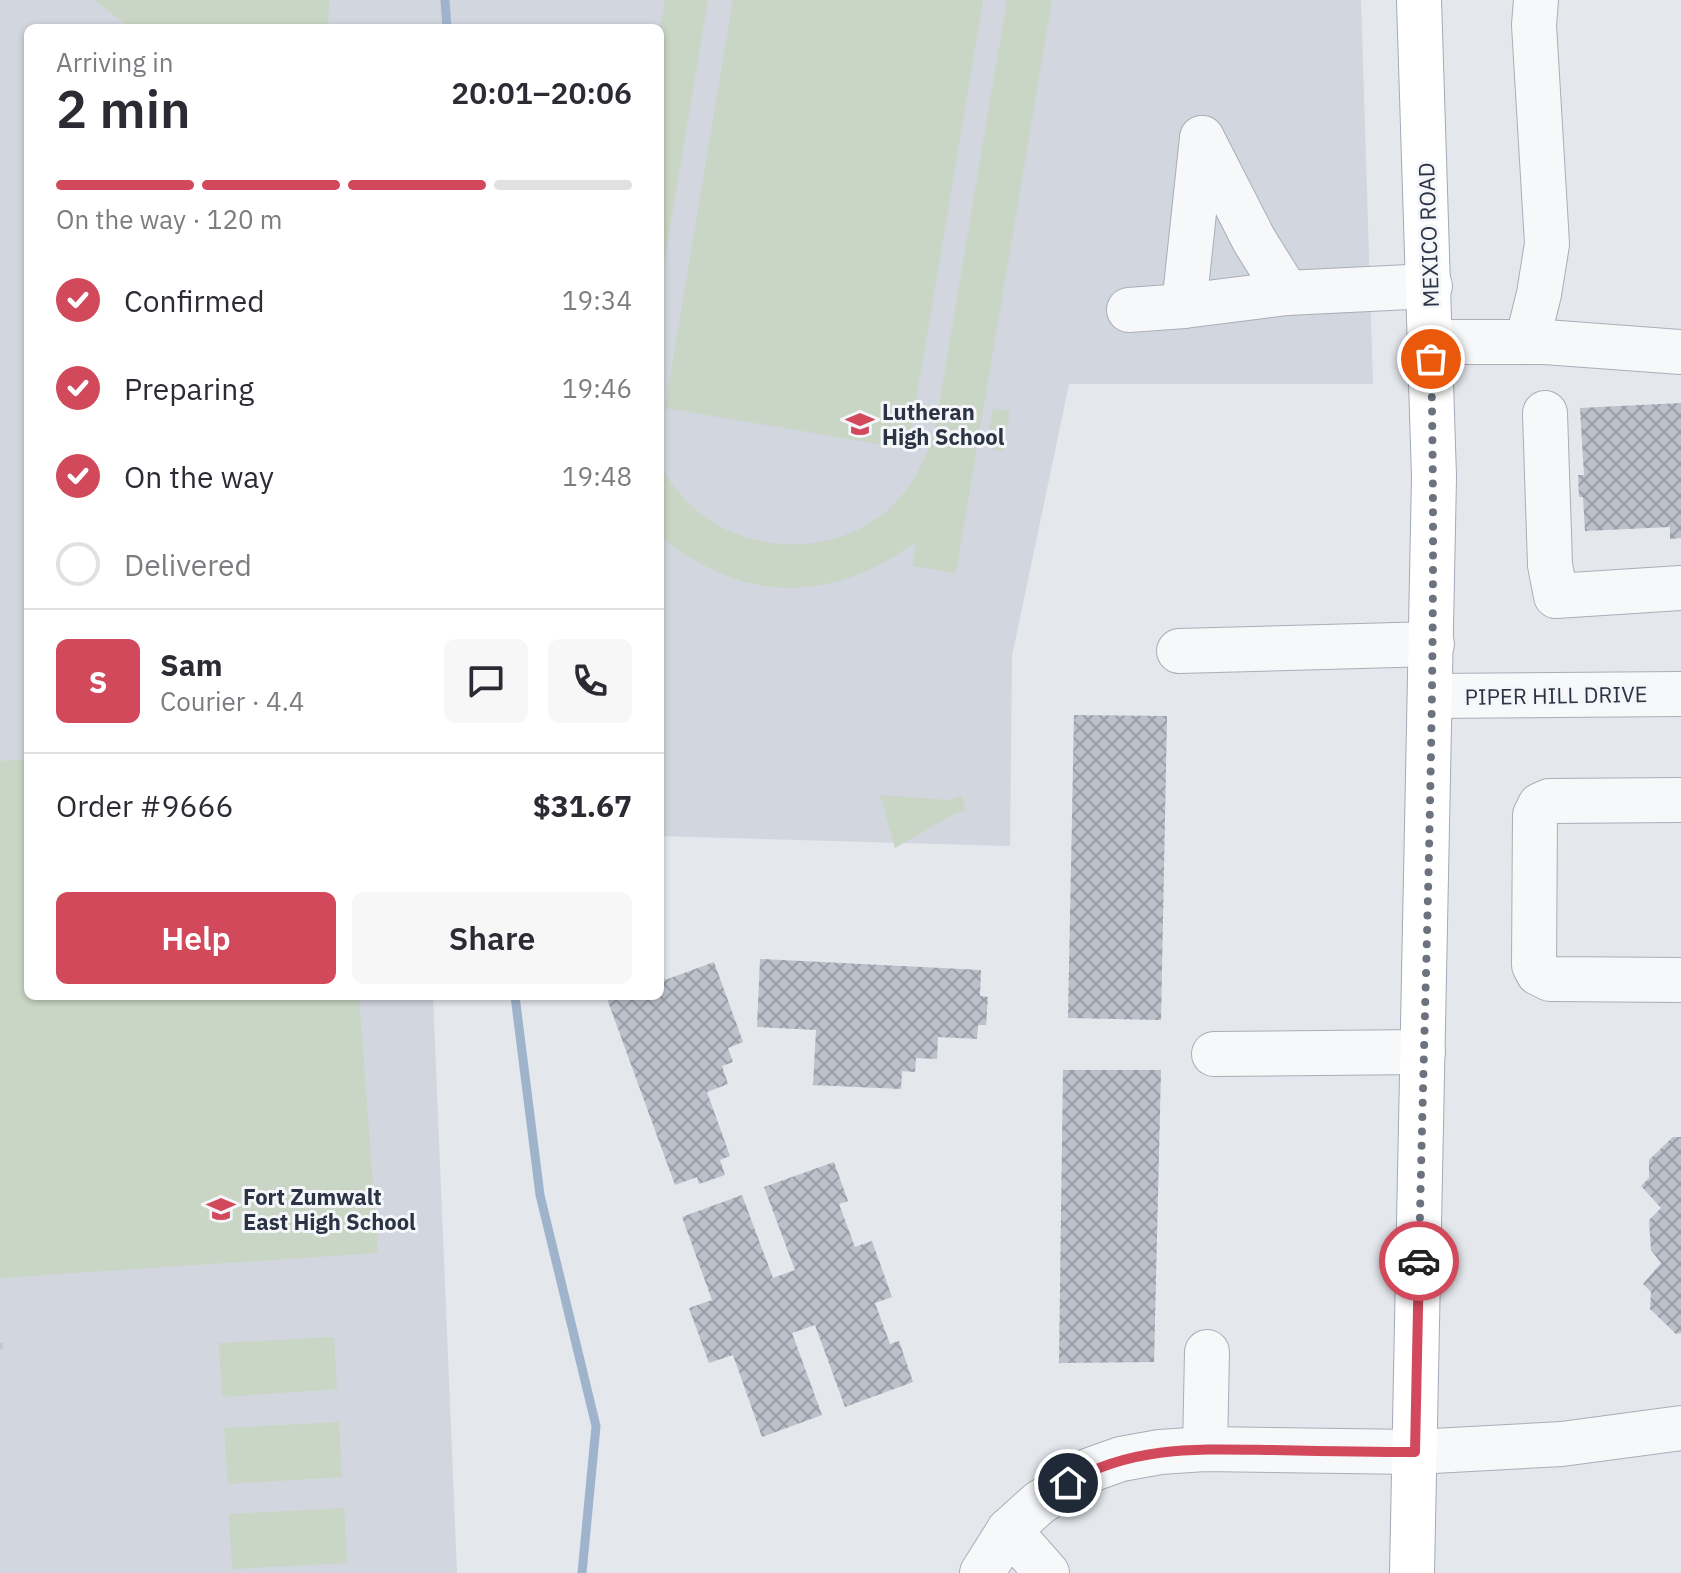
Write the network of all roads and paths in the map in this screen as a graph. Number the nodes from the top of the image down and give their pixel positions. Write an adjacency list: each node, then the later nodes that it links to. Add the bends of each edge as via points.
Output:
1 (1419, 0): 3 (main road, MEXICO ROAD)
2 (1536, 0): 8 (street, via 1547,244)
3 (1430, 286): 4 (street); 7 (main road, MEXICO ROAD)
4 (1287, 293): 5 (street); 5 (street, via 1202,138)
5 (1184, 306): 6 (street)
6 (1129, 310)
7 (1431, 342): 8 (street); 12 (main road, MEXICO ROAD)
8 (1527, 342): 9 (street)
9 (1681, 352)
10 (1545, 413): 11 (street, via 1550,565 1556,596)
11 (1681, 588)
12 (1432, 644): 13 (street); 15 (main road, MEXICO ROAD)
13 (1179, 651)
14 (1681, 694): 15 (street, PIPER HILL DRIVE)
15 (1431, 696): 18 (main road, MEXICO ROAD)
16 (1681, 800): 17 (street, via 1540,805 1535,815 1534,950 1538,973 1550,979)
17 (1681, 980)
18 (1423, 1052): 19 (street); 25 (main road, MEXICO ROAD)
19 (1214, 1054)
20 (0, 1343): 22 (path)
21 (1207, 1352): 24 (street)
22 (0, 1353)
23 (1681, 1428): 25 (street, via 1562,1444)
24 (1205, 1449): 25 (street); 26 (street, via 1134,1456 1090,1470)
25 (1415, 1452): 29 (main road, MEXICO ROAD)
26 (1009, 1530): 27 (street); 28 (street)
27 (982, 1573)
28 (1047, 1573)
29 (1412, 1573)

